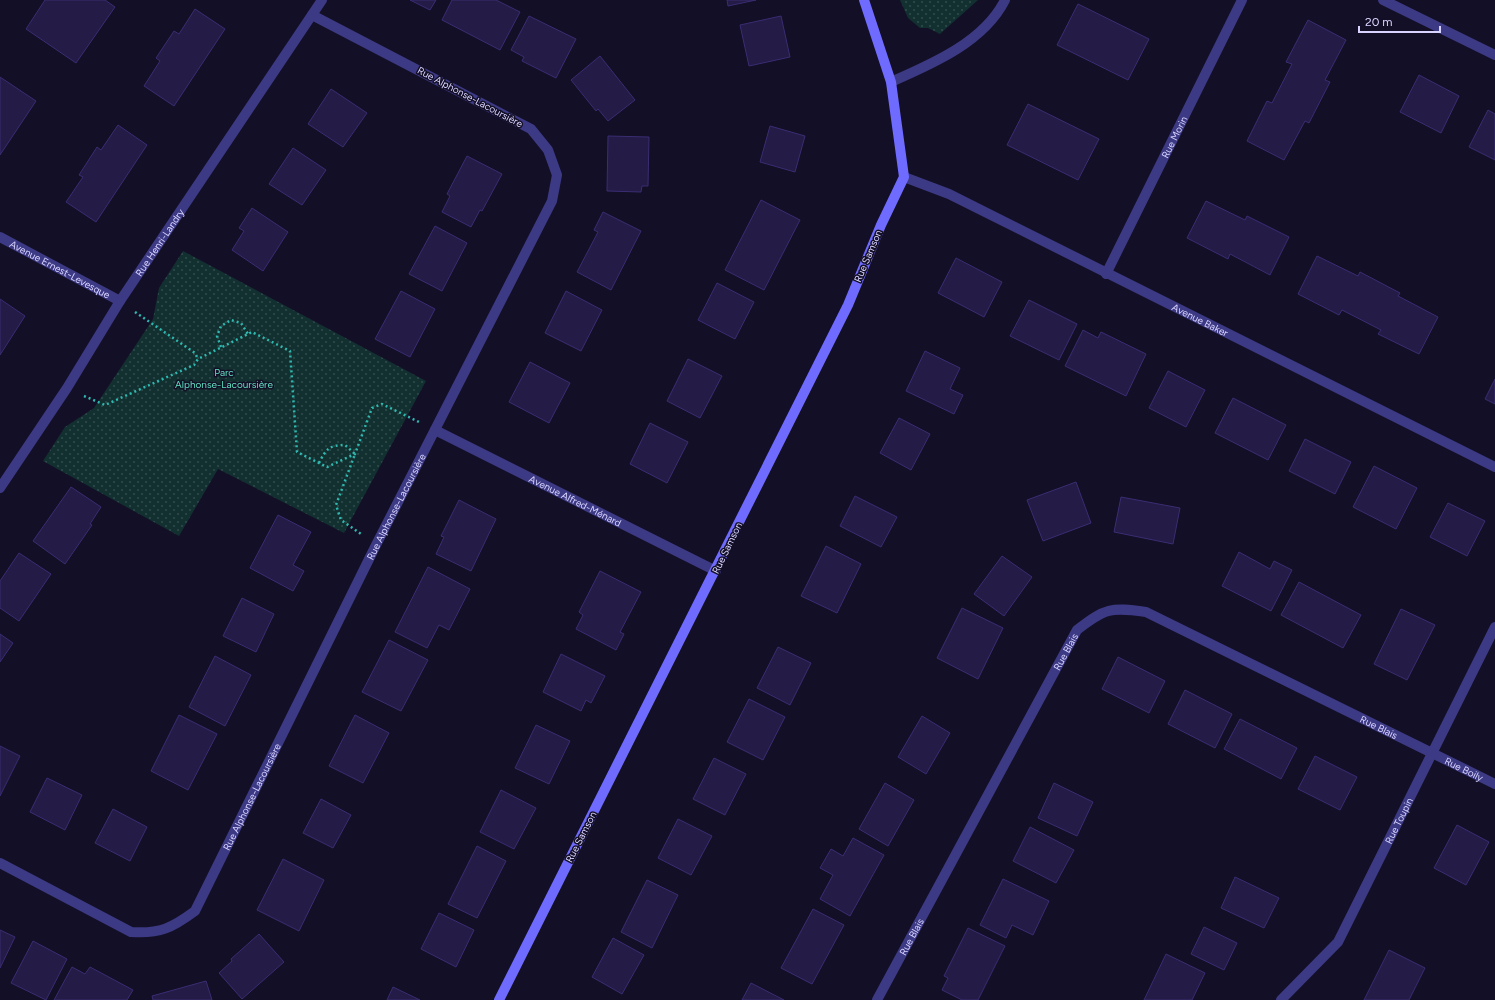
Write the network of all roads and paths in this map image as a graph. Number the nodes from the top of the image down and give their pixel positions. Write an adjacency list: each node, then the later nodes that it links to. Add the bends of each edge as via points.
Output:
1 (322, 0): 6 (street, Rue Henri-Landry)
2 (864, 0): 8 (street)
3 (1006, 0): 8 (street, via 977,37 930,65)
4 (1242, 0): 11 (street, Rue Morin)
5 (1383, 0): 7 (street)
6 (312, 15): 12 (street, Rue Henri-Landry); 17 (street, Rue Alphonse-Lacoursière, via 531,129 548,150 557,175 552,201)
7 (1495, 55)
8 (890, 82): 9 (street)
9 (904, 177): 11 (street, Avenue Baker, via 949,194); 23 (street, Rue Samson, via 848,305)
10 (0, 237): 12 (street, Avenue Ernest-Levesque)
11 (1106, 274): 20 (street, Avenue Baker)
12 (120, 301): 15 (path, via 195,353); 16 (street, Rue Henri-Landry)
13 (248, 334): 14 (path); 14 (path, via 242,323 231,320 221,326 217,336); 19 (path, via 252,332 290,351 297,452)
14 (221, 347): 15 (path)
15 (198, 359): 16 (path, via 194,365 105,405)
16 (67, 388): 21 (street, Rue Henri-Landry)
17 (435, 430): 18 (path, via 382,404 372,408); 22 (street, Rue Alphonse-Lacoursière); 23 (street, Avenue Alfred-Ménard)
18 (355, 454): 19 (path, via 327,467); 19 (path, via 345,445 335,445 326,450); 22 (path, via 336,505 341,520)
19 (319, 463)
20 (1495, 467)
21 (0, 488)
22 (376, 545): 27 (street, Rue Alphonse-Lacoursière, via 195,911 176,925 151,933 131,932)
23 (716, 570): 28 (street, Rue Samson)
24 (1495, 627): 25 (street, Rue Toupin)
25 (1433, 752): 26 (street, Rue Boily); 29 (street, Rue Blais, via 1146,612 1119,608 1097,615 1077,630); 30 (street, Rue Toupin, via 1338,942)
26 (1495, 784)
27 (0, 863)
28 (499, 1000)
29 (877, 1000)
30 (1281, 1000)

